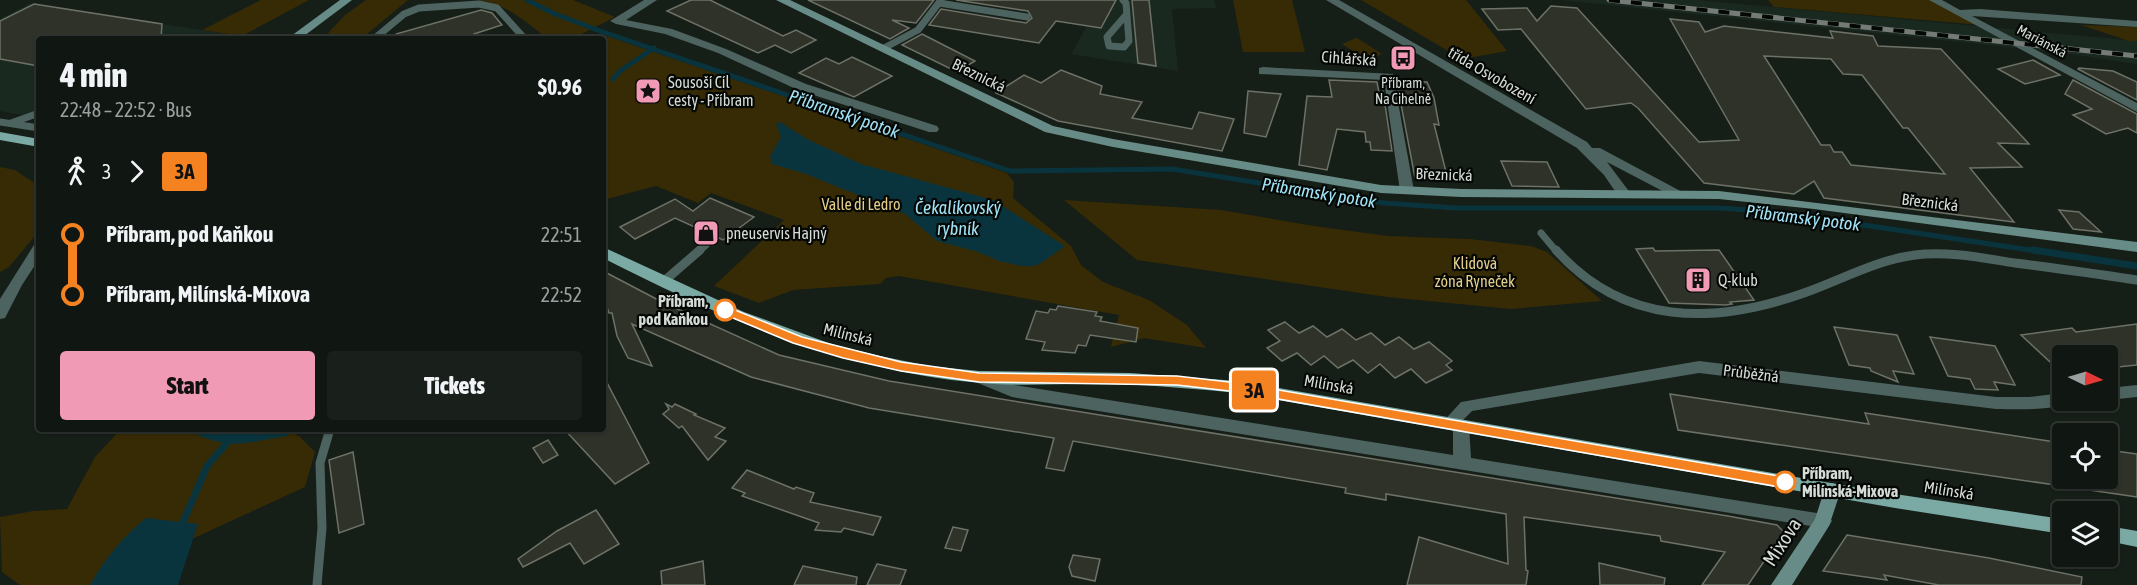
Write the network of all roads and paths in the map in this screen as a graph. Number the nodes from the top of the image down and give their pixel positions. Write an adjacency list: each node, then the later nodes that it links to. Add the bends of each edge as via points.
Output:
1 (347, 0): 12 (street)
2 (652, 0): 22 (street, via 614,22 668,31 802,87)
3 (781, 0): 15 (street, Březnická)
4 (1123, 0): 9 (lane)
5 (1331, 0): 25 (street, třída Osvobození)
6 (1934, 0): 8 (street, Mariánská)
7 (940, 2): 10 (lane); 15 (lane, via 918,30)
8 (1959, 14): 11 (street, via 1980,12); 17 (street, Mariánská)
9 (1126, 15): 9 (lane, via 1128,44 1109,46 1107,38)
10 (1027, 17)
11 (2137, 24)
12 (297, 36)
13 (378, 36): 14 (lane, via 404,14 418,8 479,4 497,8)
14 (522, 36)
15 (884, 48): 26 (street, Březnická, via 1049,129)
16 (1263, 71): 26 (street, Cihlářská, via 1389,77)
17 (2137, 108)
18 (36, 114): 20 (lane)
19 (0, 122): 20 (lane)
20 (10, 124): 21 (lane)
21 (36, 128)
22 (933, 129)
23 (0, 136): 24 (main road)
24 (36, 142)
25 (1582, 145): 27 (street, třída Osvobození); 28 (street)
26 (1407, 191): 27 (street, Březnická)
27 (1624, 194): 28 (street, Březnická)
28 (1679, 194): 31 (street, Březnická, via 1814,205)
29 (1542, 233): 34 (lane, via 1562,258 1602,290 1633,304 1678,311 1751,309 1803,294 1894,259 1917,255 1977,257)
30 (706, 245): 35 (lane)
31 (2137, 247)
32 (36, 251): 36 (street)
33 (606, 254): 35 (main road, Milínská)
34 (2137, 280)
35 (663, 282): 38 (main road, Milínská, via 798,340 843,354)
36 (7, 285): 37 (street)
37 (0, 314)
38 (979, 377): 42 (main road, Milínská, via 1177,380); 44 (street, via 1012,390)
39 (2137, 391): 40 (street)
40 (2118, 393)
41 (2052, 400): 42 (street, Průběžná, via 1996,403 1699,367 1467,406)
42 (1455, 425): 44 (street); 45 (main road, Milínská)
43 (329, 432): 50 (lane, via 320,463 322,528)
44 (1462, 463): 46 (street)
45 (1832, 490): 46 (street, Mixova); 47 (main road, Milínská)
46 (1823, 521): 51 (street, Mixova)
47 (2052, 525)
48 (2118, 536): 49 (main road)
49 (2137, 539)
50 (317, 585)
51 (1781, 585)

